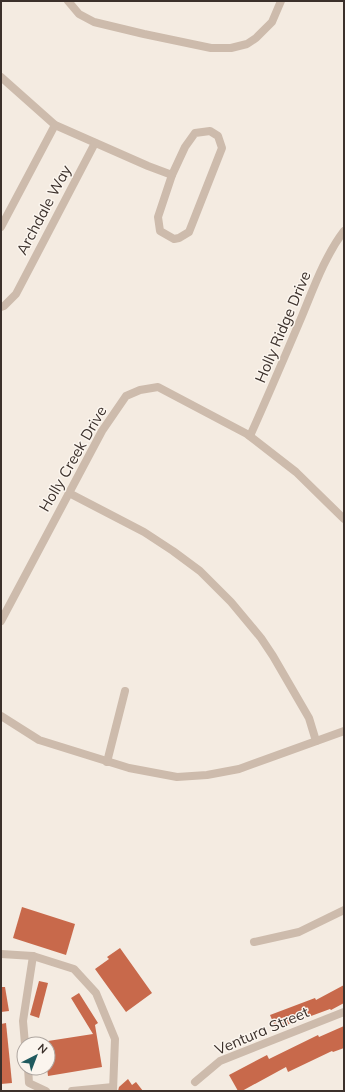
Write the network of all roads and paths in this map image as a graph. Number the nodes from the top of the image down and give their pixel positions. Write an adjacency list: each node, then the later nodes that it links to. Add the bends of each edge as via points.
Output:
1 (68, 1): 2 (street, via 79,14 94,22 211,48 231,48 247,44 256,38 272,22)
2 (281, 1)
3 (1, 77): 4 (street)
4 (56, 125): 5 (street); 7 (street, Archdale Way)
5 (95, 143): 6 (street); 9 (street, Archdale Way, via 16,294)
6 (172, 175): 6 (street, via 158,217 160,231 174,239 189,232 222,148 218,136 210,131 196,134 185,147)
7 (1, 227)
8 (344, 231): 10 (street, Holly Ridge Drive, via 328,258)
9 (1, 307)
10 (250, 436): 11 (street, Holly Creek Drive, via 158,387 140,390 126,396 102,431); 12 (street, Holly Creek Drive, via 296,472)
11 (69, 493): 13 (street, Holly Creek Drive); 17 (street, via 144,532 173,551 200,571 231,602 273,656 309,718)
12 (344, 519)
13 (1, 621)
14 (125, 691): 18 (street)
15 (1, 716): 18 (street, via 38,740)
16 (344, 731): 17 (street)
17 (316, 741): 18 (street, via 239,769 207,775 177,777)
18 (108, 762)
19 (344, 910): 20 (street, via 299,932)
20 (254, 942)
21 (1, 954): 22 (street)
22 (33, 956): 24 (street, via 23,1021); 27 (street, via 74,969 96,993 115,1039)
23 (344, 1012): 26 (street, Ventura Street, via 220,1061)
24 (24, 1036)
25 (29, 1076): 28 (street, via 29,1083)
26 (195, 1082)
27 (113, 1089): 29 (street)
28 (46, 1091)
29 (72, 1091)

